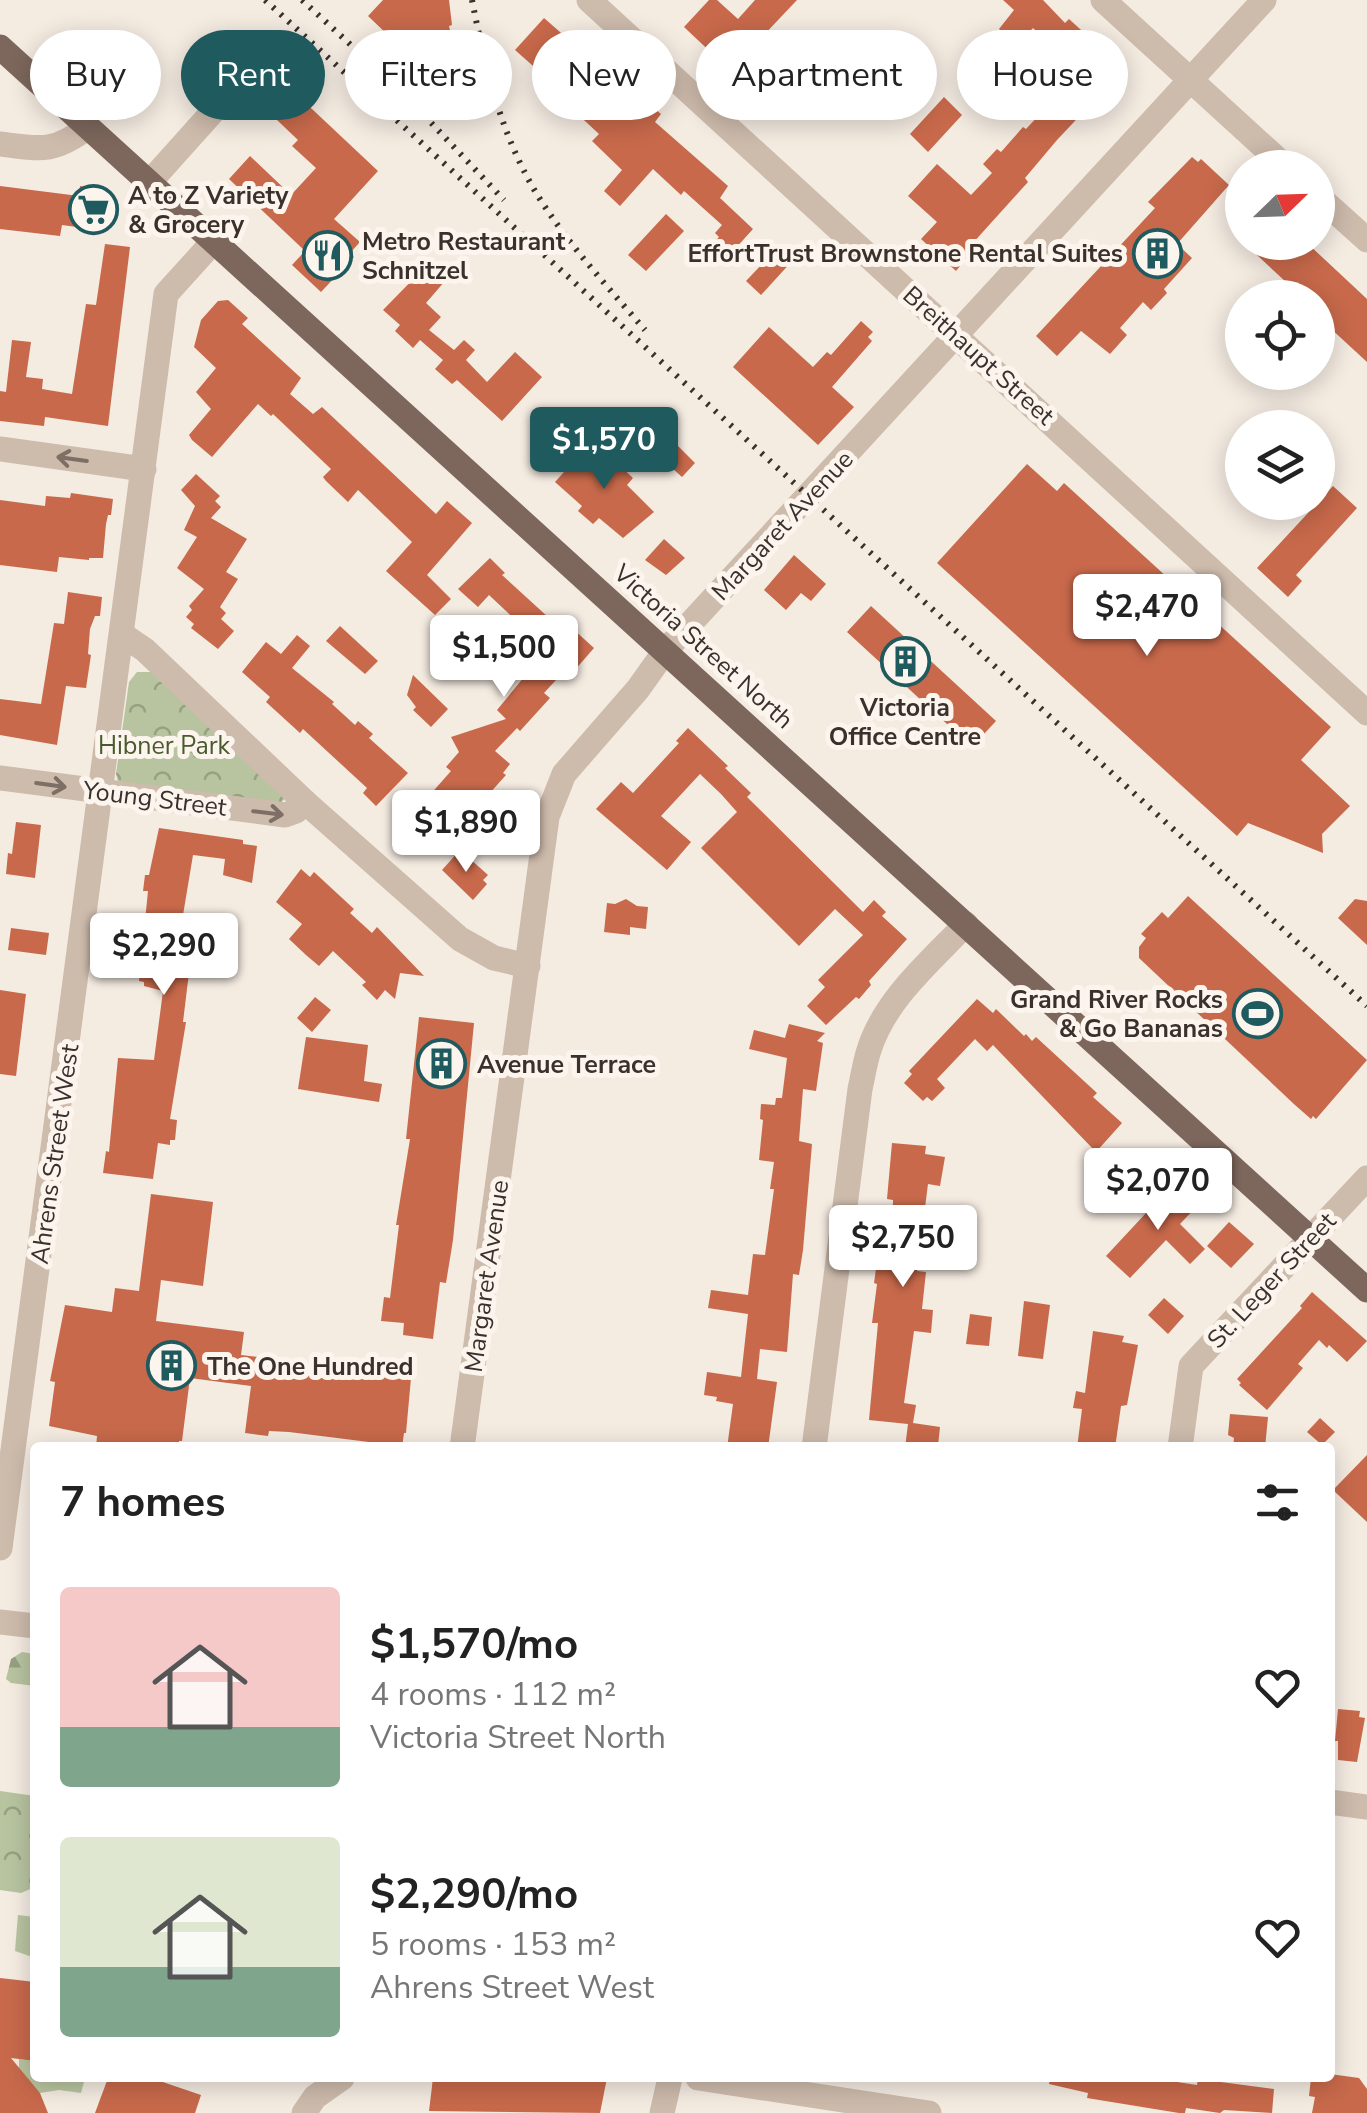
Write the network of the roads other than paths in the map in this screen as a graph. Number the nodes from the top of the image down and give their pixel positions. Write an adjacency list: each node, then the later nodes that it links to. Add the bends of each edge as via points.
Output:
1 (589, 0): 14 (street, Breithaupt Street)
2 (1103, 0): 5 (street)
3 (1264, 0): 5 (street, Margaret Avenue)
4 (0, 46): 7 (main road, Victoria Street North)
5 (1189, 79): 9 (street); 14 (street, Margaret Avenue)
6 (205, 120): 10 (street)
7 (88, 128): 8 (street, via 48,150); 10 (main road, Victoria Street North)
8 (0, 144)
9 (1267, 150)
10 (148, 184): 13 (main road, Victoria Street North)
11 (1335, 211): 12 (street)
12 (1367, 240)
13 (213, 242): 16 (street, Ahrens Street West, via 166,294); 18 (main road, Victoria Street North)
14 (956, 334): 18 (street, Margaret Avenue); 19 (street, Breithaupt Street)
15 (0, 450): 16 (street, one-way to 15)
16 (144, 469): 17 (street, Ahrens Street West)
17 (123, 635): 21 (street, Ahrens Street West); 22 (street)
18 (665, 651): 23 (main road, Victoria Street North); 24 (street, Margaret Avenue, via 558,787 548,816)
19 (1367, 713)
20 (0, 778): 21 (street, Young Street, one-way to 21)
21 (102, 792): 22 (street, Young Street, one-way to 22, via 285,815); 31 (street, Ahrens Street West)
22 (305, 802): 24 (street, via 460,940)
23 (966, 924): 26 (main road, Victoria Street North); 29 (street, via 904,990 869,1048)
24 (528, 966): 28 (street, Margaret Avenue)
25 (1367, 1178): 26 (street, St. Leger Street)
26 (1310, 1238): 27 (main road, Victoria Street North); 30 (street, St. Leger Street, via 1190,1366)
27 (1367, 1290)
28 (463, 1442)
29 (815, 1442)
30 (1181, 1442)
31 (0, 1548)
32 (0, 1622): 33 (street)
33 (30, 1625)
34 (1335, 1803): 35 (street)
35 (1367, 1808)
36 (336, 2082): 40 (street)
37 (340, 2082): 41 (street)
38 (669, 2082): 42 (street)
39 (724, 2082): 43 (street)
40 (304, 2113)
41 (318, 2113)
42 (662, 2113)
43 (929, 2113)

